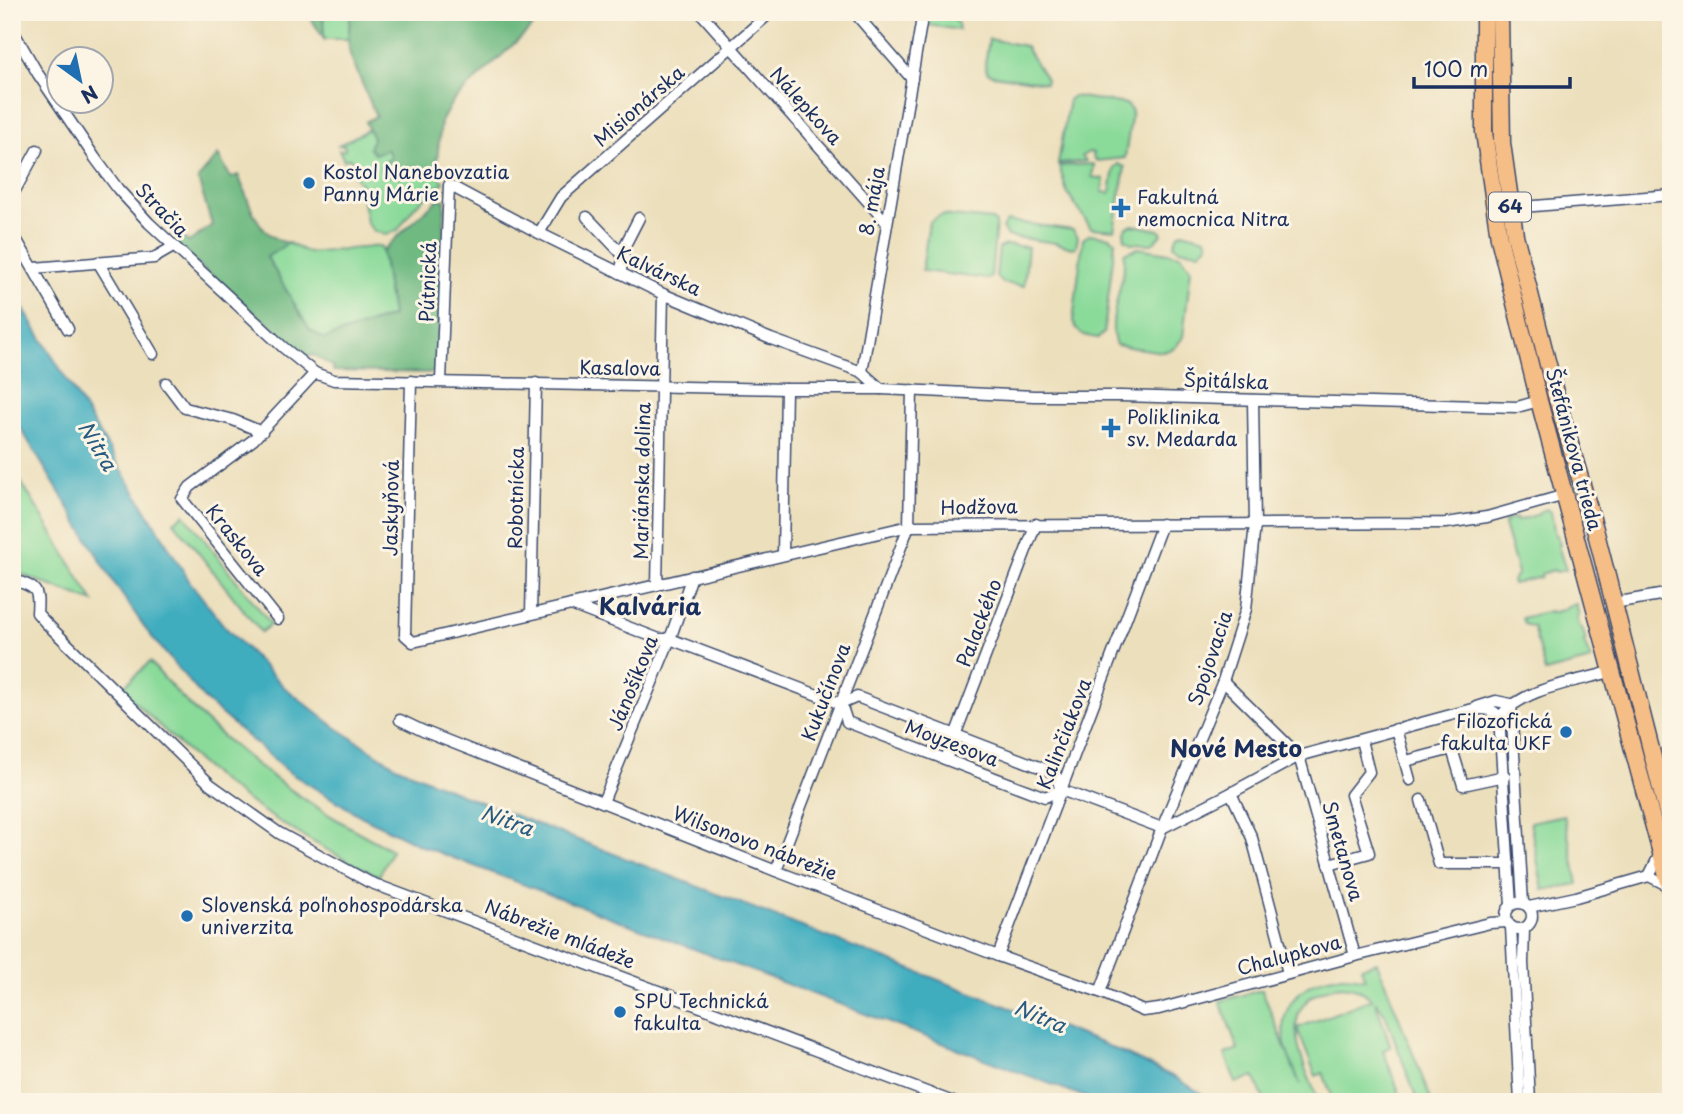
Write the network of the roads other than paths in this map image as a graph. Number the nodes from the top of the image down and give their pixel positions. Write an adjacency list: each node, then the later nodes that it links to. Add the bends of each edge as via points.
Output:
1 (700, 12): 8 (street, Nálepkova)
2 (771, 12): 8 (street, Misionárska)
3 (854, 12): 9 (street)
4 (923, 12): 9 (street, 8. mája)
5 (1484, 12): 14 (main road, Štefánikova trieda / 64, via 1484,132)
6 (1500, 12): 14 (main road, Štefánikova trieda / 64)
7 (12, 29): 20 (street, Stračia, via 118,189)
8 (731, 47): 17 (street, Nálepkova); 19 (street, Misionárska, via 561,197)
9 (912, 79): 17 (street, 8. mája)
10 (37, 150): 13 (street)
11 (449, 185): 19 (street, Kalvárska); 32 (street, Pútnická)
12 (1671, 195): 14 (street)
13 (12, 196)
14 (1502, 209): 39 (main road, Štefánikova trieda / 64); 41 (main road, Štefánikova trieda / 64)
15 (587, 217): 21 (street)
16 (639, 218): 21 (street)
17 (886, 222): 28 (street, 8. mája)
18 (12, 232): 23 (street)
19 (539, 233): 24 (street, Kalvárska)
20 (173, 247): 22 (street, via 154,258); 29 (street, Stračia)
21 (621, 253): 24 (street)
22 (98, 262): 23 (street); 27 (street)
23 (34, 268): 26 (street)
24 (620, 273): 25 (street, Kalvárska)
25 (663, 294): 28 (street, Kalvárska); 35 (street, Mariánska dolina)
26 (68, 329)
27 (153, 354)
28 (862, 372): 36 (street)
29 (315, 373): 30 (street, Stračia); 42 (street, Kraskova)
30 (327, 377): 31 (street, Kasalova)
31 (411, 381): 32 (street, Kasalova); 58 (street, Jaskyňová)
32 (442, 381): 34 (street, Kasalova)
33 (166, 383): 42 (street, via 185,408)
34 (536, 383): 35 (street, Kasalova); 56 (street, Robotnícka)
35 (661, 386): 37 (street, Kasalova); 51 (street, Mariánska dolina)
36 (881, 388): 37 (street, Kasalova); 38 (street, Kasalova)
37 (786, 389): 48 (street)
38 (912, 390): 40 (street, Špitálska); 47 (street, Kukučínova)
39 (1556, 396): 41 (main road); 53 (main road, Štefánikova trieda / 64)
40 (1253, 400): 41 (street, Špitálska, via 1517,407); 46 (street, Spojovacia)
41 (1539, 401): 43 (main road, Štefánikova trieda / 64)
42 (262, 432): 57 (street, Kraskova, via 190,487 182,499)
43 (1565, 495): 46 (street, Hodžova, via 1488,517 1446,523); 55 (main road, Štefánikova trieda / 64)
44 (1036, 524): 45 (street, Hodžova); 47 (street, Hodžova); 69 (street, Palackého)
45 (1162, 524): 46 (street, Hodžova); 76 (street, Kalinčiakova)
46 (1255, 524): 62 (street, Spojovacia, via 1246,609)
47 (909, 526): 48 (street, Hodžova); 63 (street, Kukučínova)
48 (783, 555): 49 (street, Hodžova)
49 (692, 576): 51 (street, Hodžova); 59 (street, Jánošíkova)
50 (12, 579): 95 (street, Nábrežie mládeže, via 36,589 37,613 210,785 279,833 369,882)
51 (657, 585): 54 (street, Hodžova)
52 (1671, 593): 53 (street)
53 (1614, 603): 55 (main road); 60 (main road, Štefánikova trieda / 64)
54 (571, 605): 56 (street, Hodžova); 59 (street, Moyzesova, via 659,639)
55 (1594, 607): 61 (main road, Štefánikova trieda / 64)
56 (531, 614): 58 (street, Hodžova, via 413,642)
57 (278, 619)
58 (405, 635)
59 (670, 639): 63 (street, Moyzesova); 79 (street, Jánošíkova)
60 (1630, 666): 61 (main road); 81 (main road, Štefánikova trieda / 64)
61 (1610, 672): 64 (street); 82 (main road, Štefánikova trieda / 64)
62 (1223, 681): 71 (street); 80 (street, Spojovacia)
63 (841, 704): 69 (street, Moyzesova, via 857,697); 72 (street, Moyzesova, via 848,722); 85 (street, Kukučínova)
64 (1511, 704): 65 (street, via 1496,701); 66 (street); 88 (street)
65 (1473, 709): 66 (street, via 1496,712); 68 (street)
66 (1499, 718): 74 (street)
67 (400, 720): 79 (street, Wilsonovo nábrežie)
68 (1396, 729): 70 (street); 73 (street)
69 (954, 734): 72 (street, Palackého); 76 (street, Moyzesova, via 1055,773)
70 (1361, 740): 71 (street); 83 (street, via 1369,772 1352,795 1368,853)
71 (1298, 756): 77 (street); 83 (street, Smetanova)
72 (946, 759): 76 (street, Moyzesova, via 1045,797)
73 (1406, 761): 74 (street, via 1452,749 1463,785); 75 (street)
74 (1504, 776): 84 (street)
75 (1410, 780)
76 (1061, 790): 80 (street, Moyzesova); 91 (street, Kalinčiakova)
77 (1231, 793): 80 (street); 93 (street, via 1252,838)
78 (1421, 800): 84 (street, via 1440,864)
79 (603, 802): 85 (street, Wilsonovo nábrežie)
80 (1162, 828): 94 (street, Spojovacia)
81 (1671, 828)
82 (1660, 854): 86 (street); 87 (main road, Štefánikova trieda / 64)
83 (1329, 864): 92 (street, Smetanova)
84 (1509, 864): 89 (street)
85 (776, 871): 91 (street, Wilsonovo nábrežie)
86 (1649, 876): 87 (street); 88 (street)
87 (1670, 888)
88 (1528, 909): 89 (street); 90 (street, via 1530,924)
89 (1509, 917): 90 (street); 92 (street, Chalupkova); 96 (street)
90 (1524, 929): 97 (street)
91 (998, 956): 94 (street, Wilsonovo nábrežie)
92 (1355, 956): 93 (street, Chalupkova)
93 (1288, 973): 94 (street, Chalupkova, via 1143,1011)
94 (1100, 992)
95 (953, 1102)
96 (1520, 1102)
97 (1530, 1102)

